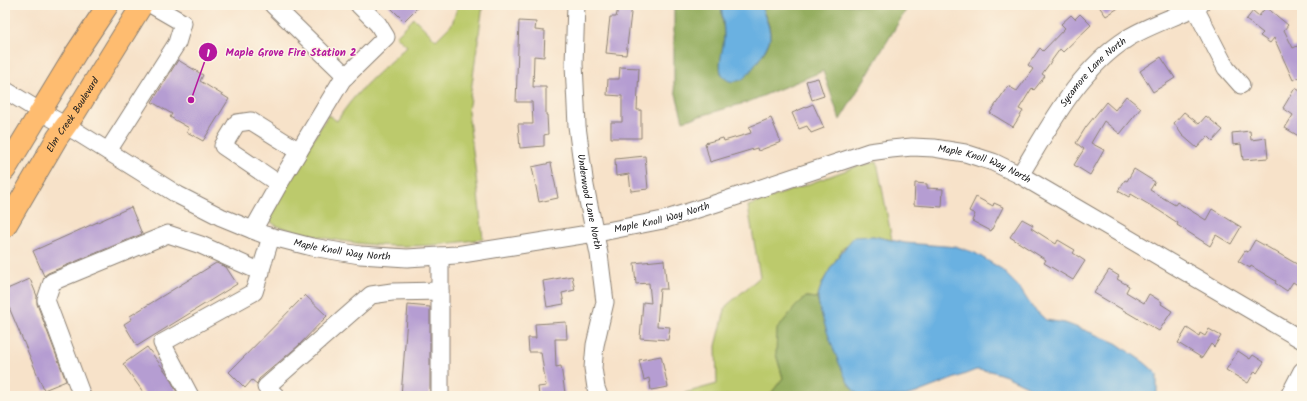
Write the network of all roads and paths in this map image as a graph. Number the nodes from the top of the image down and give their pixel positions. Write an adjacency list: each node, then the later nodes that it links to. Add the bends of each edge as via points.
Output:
1 (108, 5): 11 (main road)
2 (142, 5): 12 (main road, Elm Creek Boulevard)
3 (152, 5): 13 (street, via 183,23 177,43)
4 (273, 5): 8 (street)
5 (359, 5): 8 (street, via 378,24 386,37)
6 (576, 5): 20 (street, Underwood Lane North, via 574,64 577,126 585,186)
7 (1197, 6): 9 (street, via 1226,68); 16 (street, Sycamore Lane North, via 1128,38 1101,59 1079,83)
8 (346, 76): 14 (street)
9 (1241, 85)
10 (5, 90): 11 (street, Maple Knoll Way North)
11 (41, 112): 12 (street, Maple Knoll Way North); 15 (main road)
12 (66, 126): 13 (street, Maple Knoll Way North); 18 (main road, Elm Creek Boulevard)
13 (108, 151): 19 (street, Maple Knoll Way North, via 178,195)
14 (299, 151): 17 (street); 17 (street, via 251,121 237,123 223,146)
15 (5, 170)
16 (1020, 175): 20 (street, Maple Knoll Way North, via 965,152 912,147 869,152 663,220); 25 (street, Maple Knoll Way North)
17 (278, 184): 19 (street)
18 (5, 227)
19 (253, 230): 21 (street, Maple Knoll Way North)
20 (596, 233): 22 (street, Maple Knoll Way North); 31 (street, Underwood Lane North, via 605,302 595,345 593,368)
21 (272, 237): 22 (street, Maple Knoll Way North, via 360,255 407,258); 23 (street)
22 (440, 256): 24 (street)
23 (260, 272): 27 (street, via 168,234 52,282 46,300); 28 (street, via 254,292 162,343)
24 (440, 291): 29 (street, via 371,295 266,387); 30 (street)
25 (1302, 340)
26 (1302, 371): 32 (street)
27 (82, 396)
28 (190, 396)
29 (276, 396)
30 (440, 396)
31 (600, 396)
32 (1289, 396)

